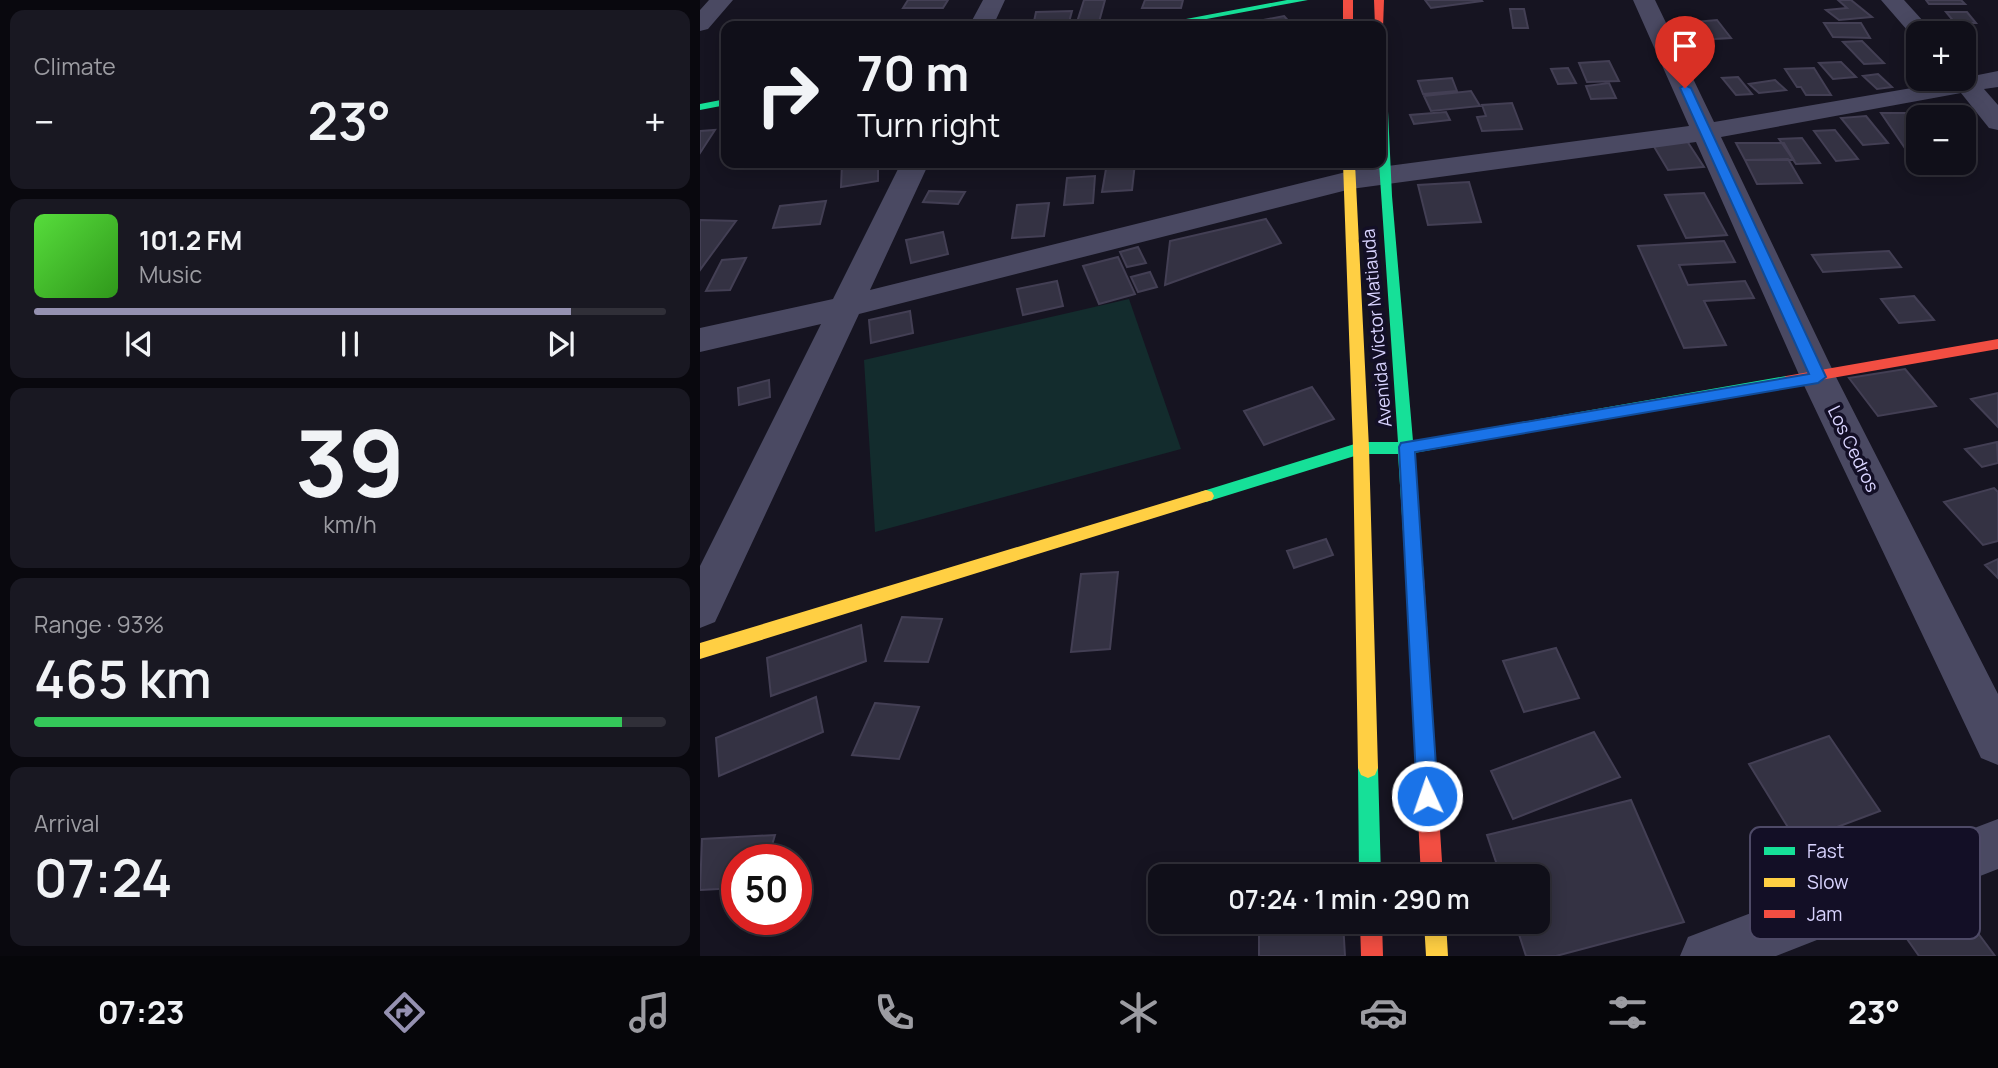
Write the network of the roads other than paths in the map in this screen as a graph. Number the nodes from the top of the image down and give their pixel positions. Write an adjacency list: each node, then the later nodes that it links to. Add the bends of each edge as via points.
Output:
1 (722, 0): 13 (street)
2 (994, 0): 8 (street)
3 (1303, 0): 9 (main road)
4 (1348, 0): 10 (main road)
5 (1379, 0): 11 (main road)
6 (1644, 0): 21 (street, Los Cedros)
7 (1892, 0): 12 (street)
8 (984, 21)
9 (1183, 21)
10 (1348, 21)
11 (1380, 21)
12 (1911, 21)
13 (700, 24)
14 (1998, 79): 15 (street)
15 (1976, 80)
16 (1913, 91): 21 (street)
17 (1972, 91): 20 (street)
18 (721, 103): 19 (main road)
19 (700, 107)
20 (1998, 122)
21 (1706, 132): 25 (street); 29 (street, Los Cedros)
22 (913, 168): 26 (street)
23 (1383, 168): 25 (main road, Avenida Victor Matiauda)
24 (1350, 171): 25 (street); 26 (street); 31 (main road, Avenida Victor Matiauda)
25 (1383, 175): 30 (main road, Avenida Victor Matiauda)
26 (845, 307): 27 (street); 32 (street)
27 (700, 340)
28 (1998, 344): 29 (main road)
29 (1818, 377): 30 (main road); 34 (street, Los Cedros)
30 (1407, 447): 31 (main road); 38 (main road, Avenida Victor Matiauda)
31 (1361, 448): 33 (main road); 37 (main road, Avenida Victor Matiauda)
32 (700, 609)
33 (700, 651)
34 (1998, 742)
35 (1998, 844): 36 (street)
36 (1980, 851)
37 (1370, 864)
38 (1431, 864)
39 (1371, 934): 42 (main road)
40 (1436, 934): 43 (main road)
41 (1751, 939): 44 (street)
42 (1372, 956)
43 (1437, 956)
44 (1707, 956)

